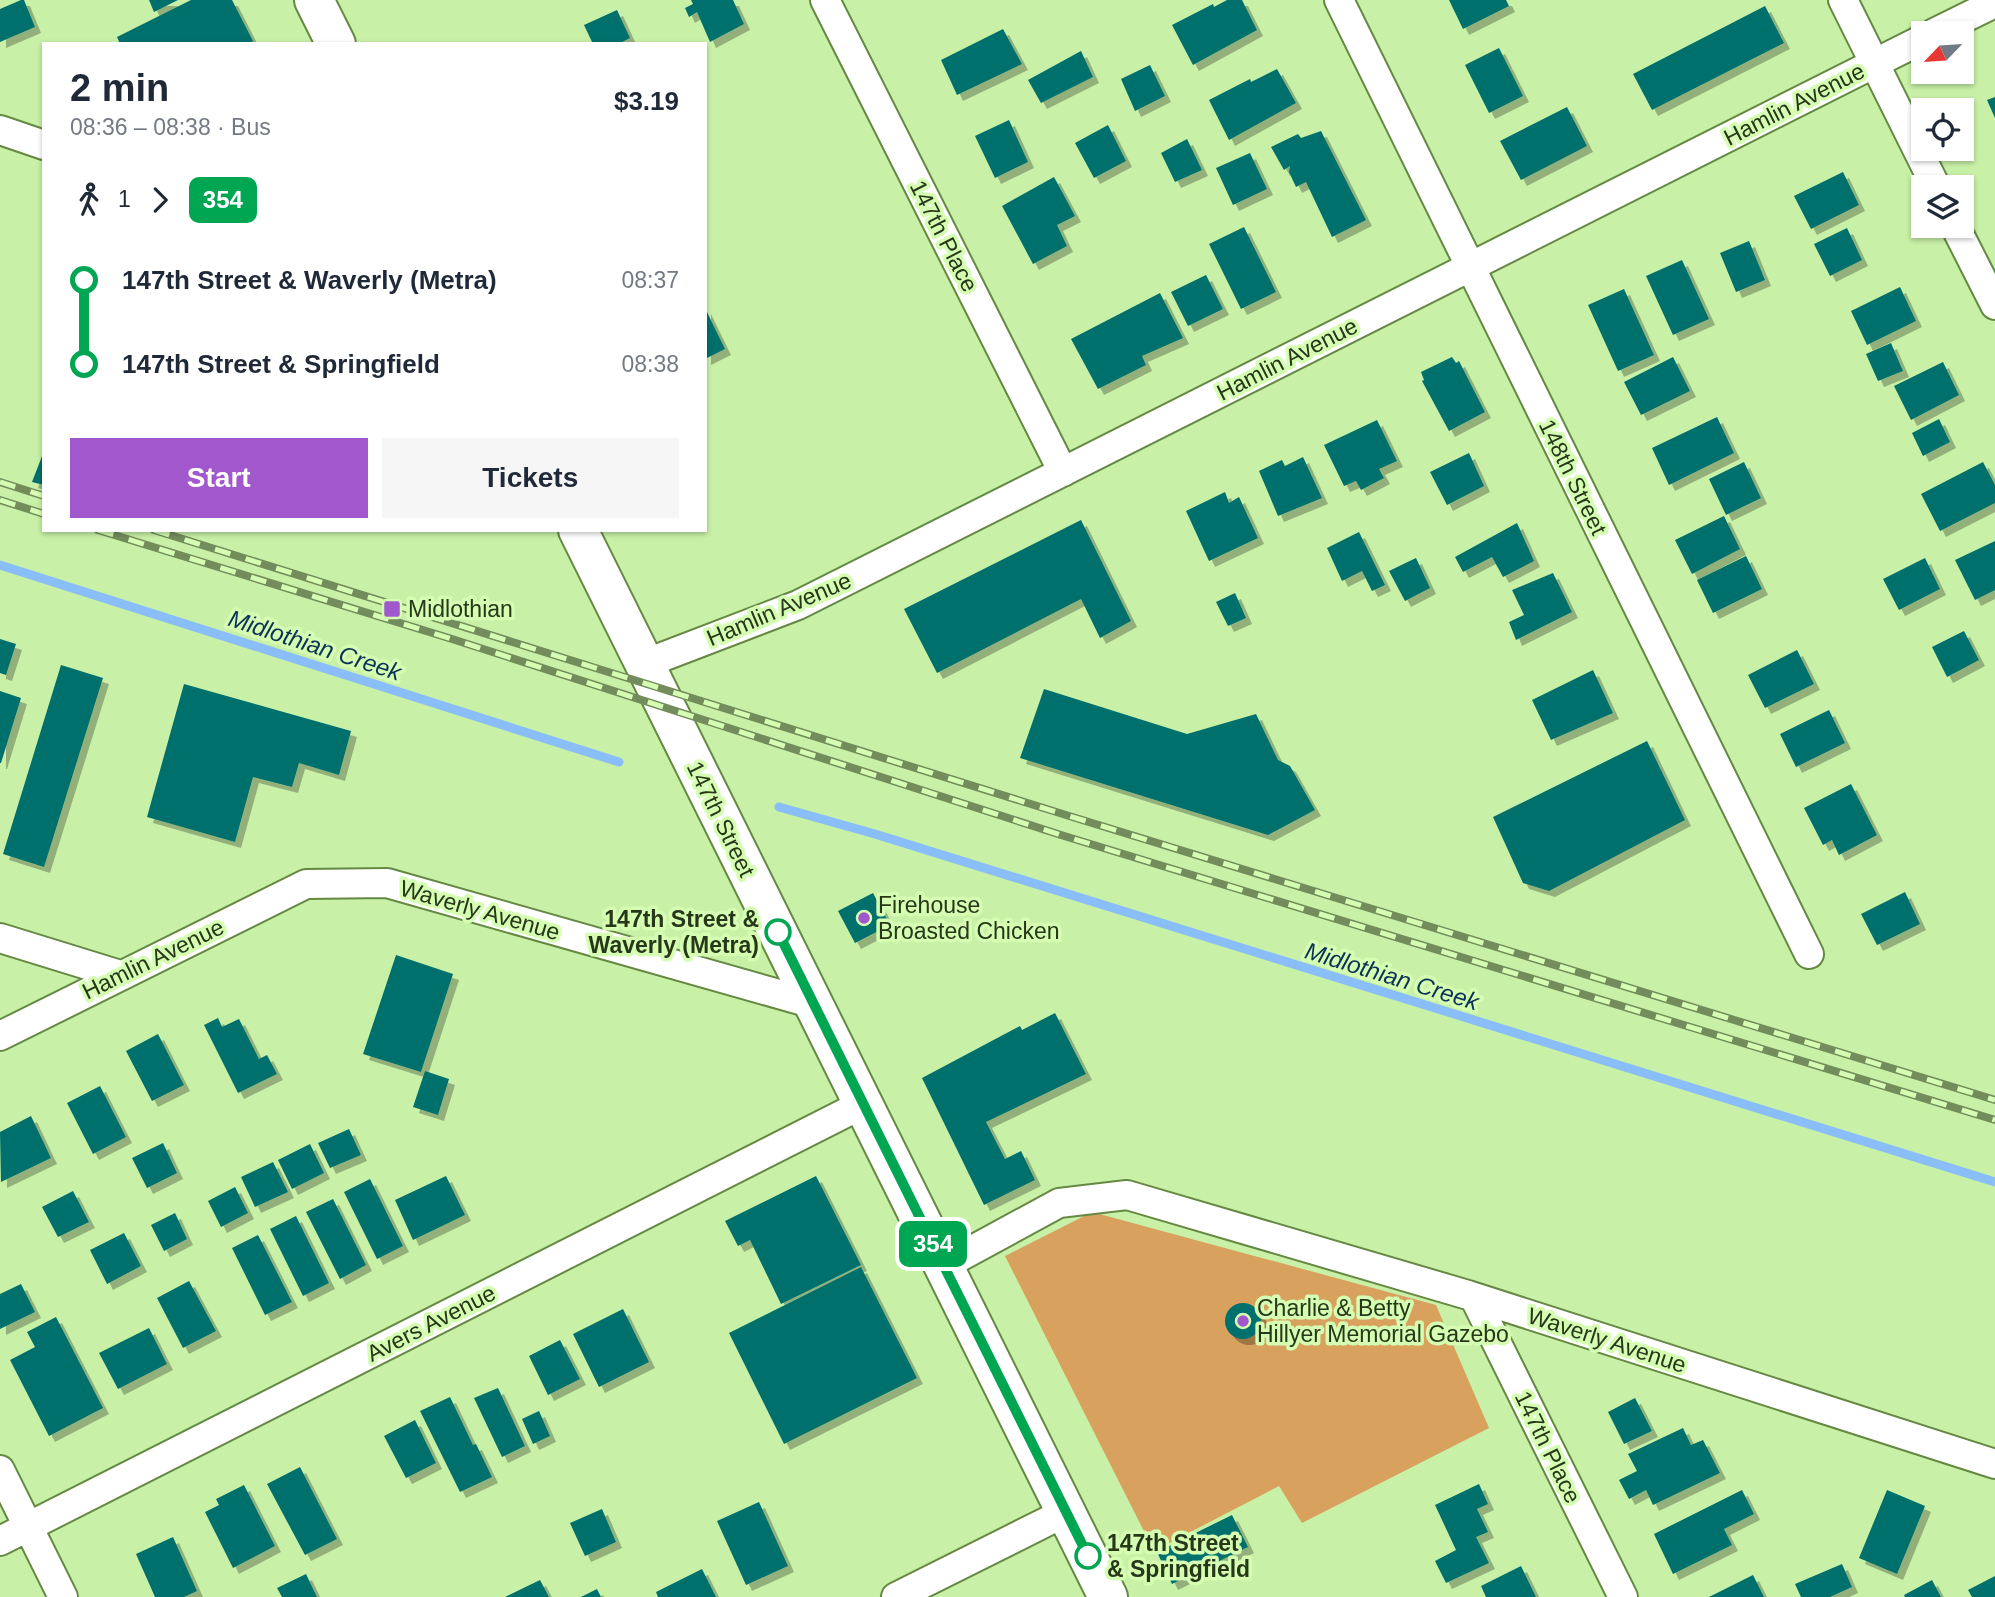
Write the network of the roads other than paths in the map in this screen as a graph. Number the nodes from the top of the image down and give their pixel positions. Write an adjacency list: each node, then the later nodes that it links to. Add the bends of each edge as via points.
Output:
1 (314, 0): 7 (main road)
2 (825, 0): 16 (street, 147th Place)
3 (1339, 0): 14 (street, 148th Street)
4 (1843, 0): 9 (street)
5 (1995, 3): 6 (street)
6 (1958, 21)
7 (335, 42)
8 (1911, 45): 9 (street, Hamlin Avenue)
9 (1875, 63): 12 (street); 14 (street, Hamlin Avenue)
10 (0, 130): 11 (street)
11 (42, 144)
12 (1930, 175)
13 (1961, 238): 15 (street)
14 (1470, 267): 16 (street, Hamlin Avenue); 21 (street, 148th Street)
15 (1995, 305)
16 (1063, 472): 18 (street, Hamlin Avenue, via 798,605)
17 (579, 532): 18 (main road, 147th Street)
18 (645, 664): 23 (main road, 147th Street)
19 (306, 884): 22 (street, Hamlin Avenue); 23 (street, Waverly Avenue, via 387,883)
20 (0, 938): 22 (street)
21 (1808, 954)
22 (120, 975): 24 (street, Hamlin Avenue)
23 (814, 1004): 25 (main road, 147th Street)
24 (0, 1036)
25 (863, 1104): 26 (main road, 147th Street); 31 (street, Avers Avenue)
26 (943, 1265): 27 (street, Waverly Avenue, via 1059,1203 1127,1195); 30 (main road, 147th Street)
27 (1474, 1297): 28 (street, Waverly Avenue); 36 (street, 147th Place)
28 (1995, 1464)
29 (0, 1470): 31 (street)
30 (1066, 1512): 34 (street); 35 (main road, 147th Street)
31 (28, 1527): 32 (street, Avers Avenue); 33 (street)
32 (0, 1541)
33 (63, 1597)
34 (895, 1597)
35 (1108, 1597)
36 (1623, 1597)

